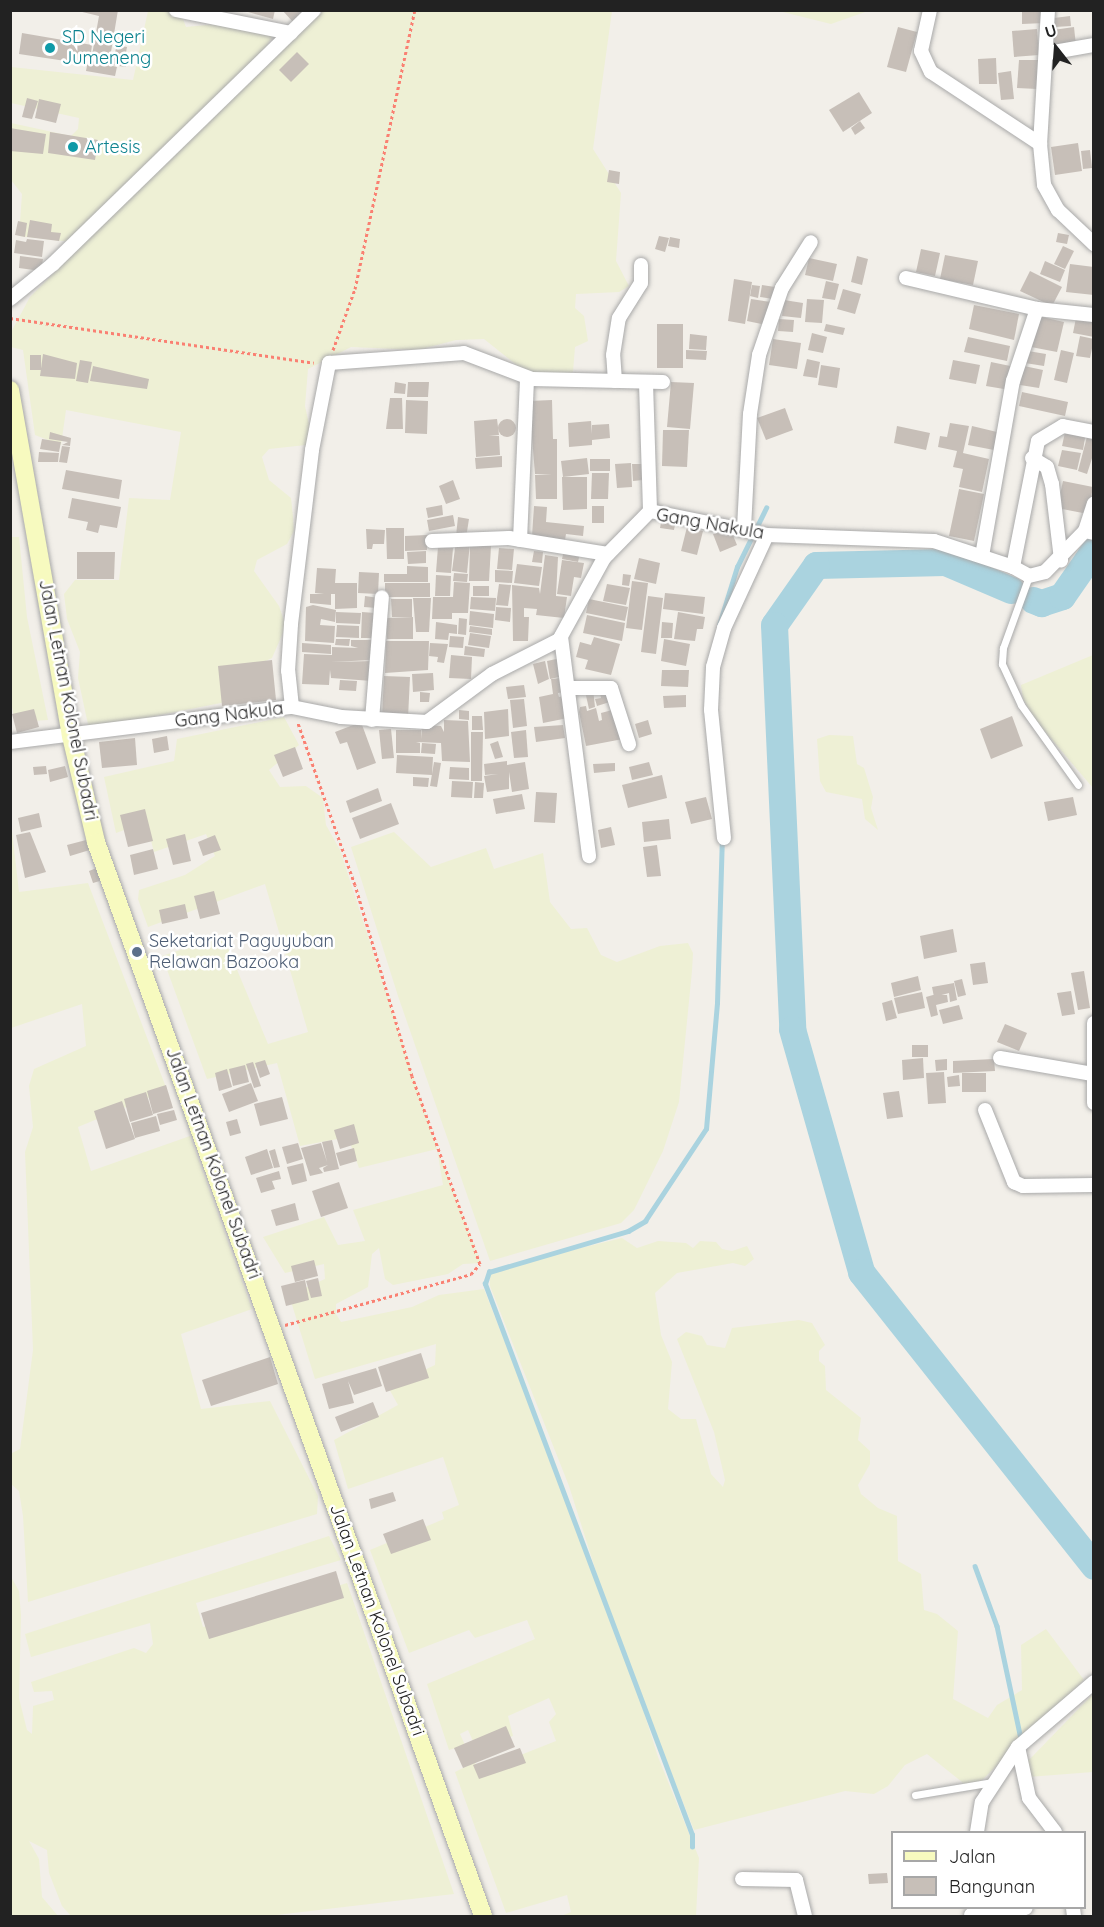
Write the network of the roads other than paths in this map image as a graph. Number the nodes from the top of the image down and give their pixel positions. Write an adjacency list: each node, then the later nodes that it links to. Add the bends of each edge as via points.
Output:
1 (176, 10): 5 (street)
2 (314, 10): 5 (street)
3 (930, 10): 8 (street, via 921,51 931,72)
4 (1048, 10): 7 (street)
5 (291, 33): 13 (street, via 53,264)
6 (1094, 45): 7 (street)
7 (1048, 53): 8 (street)
8 (1040, 144): 10 (street, via 1048,194 1058,210)
9 (811, 242): 25 (street, via 782,288 759,355 750,414)
10 (1094, 244)
11 (641, 265): 17 (street, via 641,283 619,318 613,355)
12 (906, 278): 14 (street)
13 (10, 299)
14 (1037, 309): 15 (street); 31 (street, via 1013,381)
15 (1094, 315)
16 (527, 378): 17 (street); 28 (street); 38 (street, via 464,353 328,363 312,450 291,624 288,671)
17 (615, 381): 18 (street)
18 (646, 382): 19 (street); 24 (street)
19 (663, 382)
20 (10, 390): 40 (main road, Jalan Letnan Kolonel Subadri)
21 (1094, 432): 22 (street, via 1063,426 1038,441)
22 (1032, 458): 32 (street, via 1047,467 1052,484); 33 (street)
23 (1094, 503): 26 (street)
24 (650, 511): 25 (street, Gang Nakula); 30 (street, Gang Nakula)
25 (747, 529): 27 (street, Gang Nakula)
26 (1089, 532): 32 (street)
27 (765, 535): 31 (street, Gang Nakula, via 934,541); 44 (street, via 724,628 713,666 711,710)
28 (520, 540): 29 (street); 30 (street)
29 (432, 541)
30 (608, 554): 36 (street, Gang Nakula)
31 (982, 556): 33 (street, Gang Nakula)
32 (1061, 560): 34 (street, via 1045,572)
33 (1013, 567): 34 (street, Gang Nakula)
34 (1029, 576): 43 (lane, via 1003,648 1002,664 1021,705)
35 (382, 597): 39 (street)
36 (561, 637): 37 (street); 39 (street, Gang Nakula, via 492,674 427,722)
37 (568, 688): 42 (street, via 612,688); 45 (street)
38 (292, 707): 39 (street, Gang Nakula); 40 (street, Gang Nakula)
39 (372, 720)
40 (71, 736): 41 (street, Gang Nakula); 61 (main road, Jalan Letnan Kolonel Subadri, via 96,842)
41 (10, 742)
42 (629, 744)
43 (1078, 785)
44 (724, 838)
45 (590, 856)
46 (1094, 1023): 48 (street)
47 (1000, 1058): 48 (street)
48 (1093, 1074): 49 (street)
49 (1094, 1102)
50 (985, 1110): 51 (street, via 1018,1184)
51 (1094, 1185)
52 (1094, 1682): 53 (street)
53 (1018, 1747): 54 (street); 57 (street, via 1029,1798)
54 (993, 1782): 55 (lane); 56 (street, via 982,1802)
55 (915, 1795)
56 (977, 1831)
57 (1054, 1831)
58 (742, 1879): 62 (street, via 796,1880)
59 (1015, 1909): 60 (street)
60 (971, 1913)
61 (483, 1917)
62 (805, 1917)

